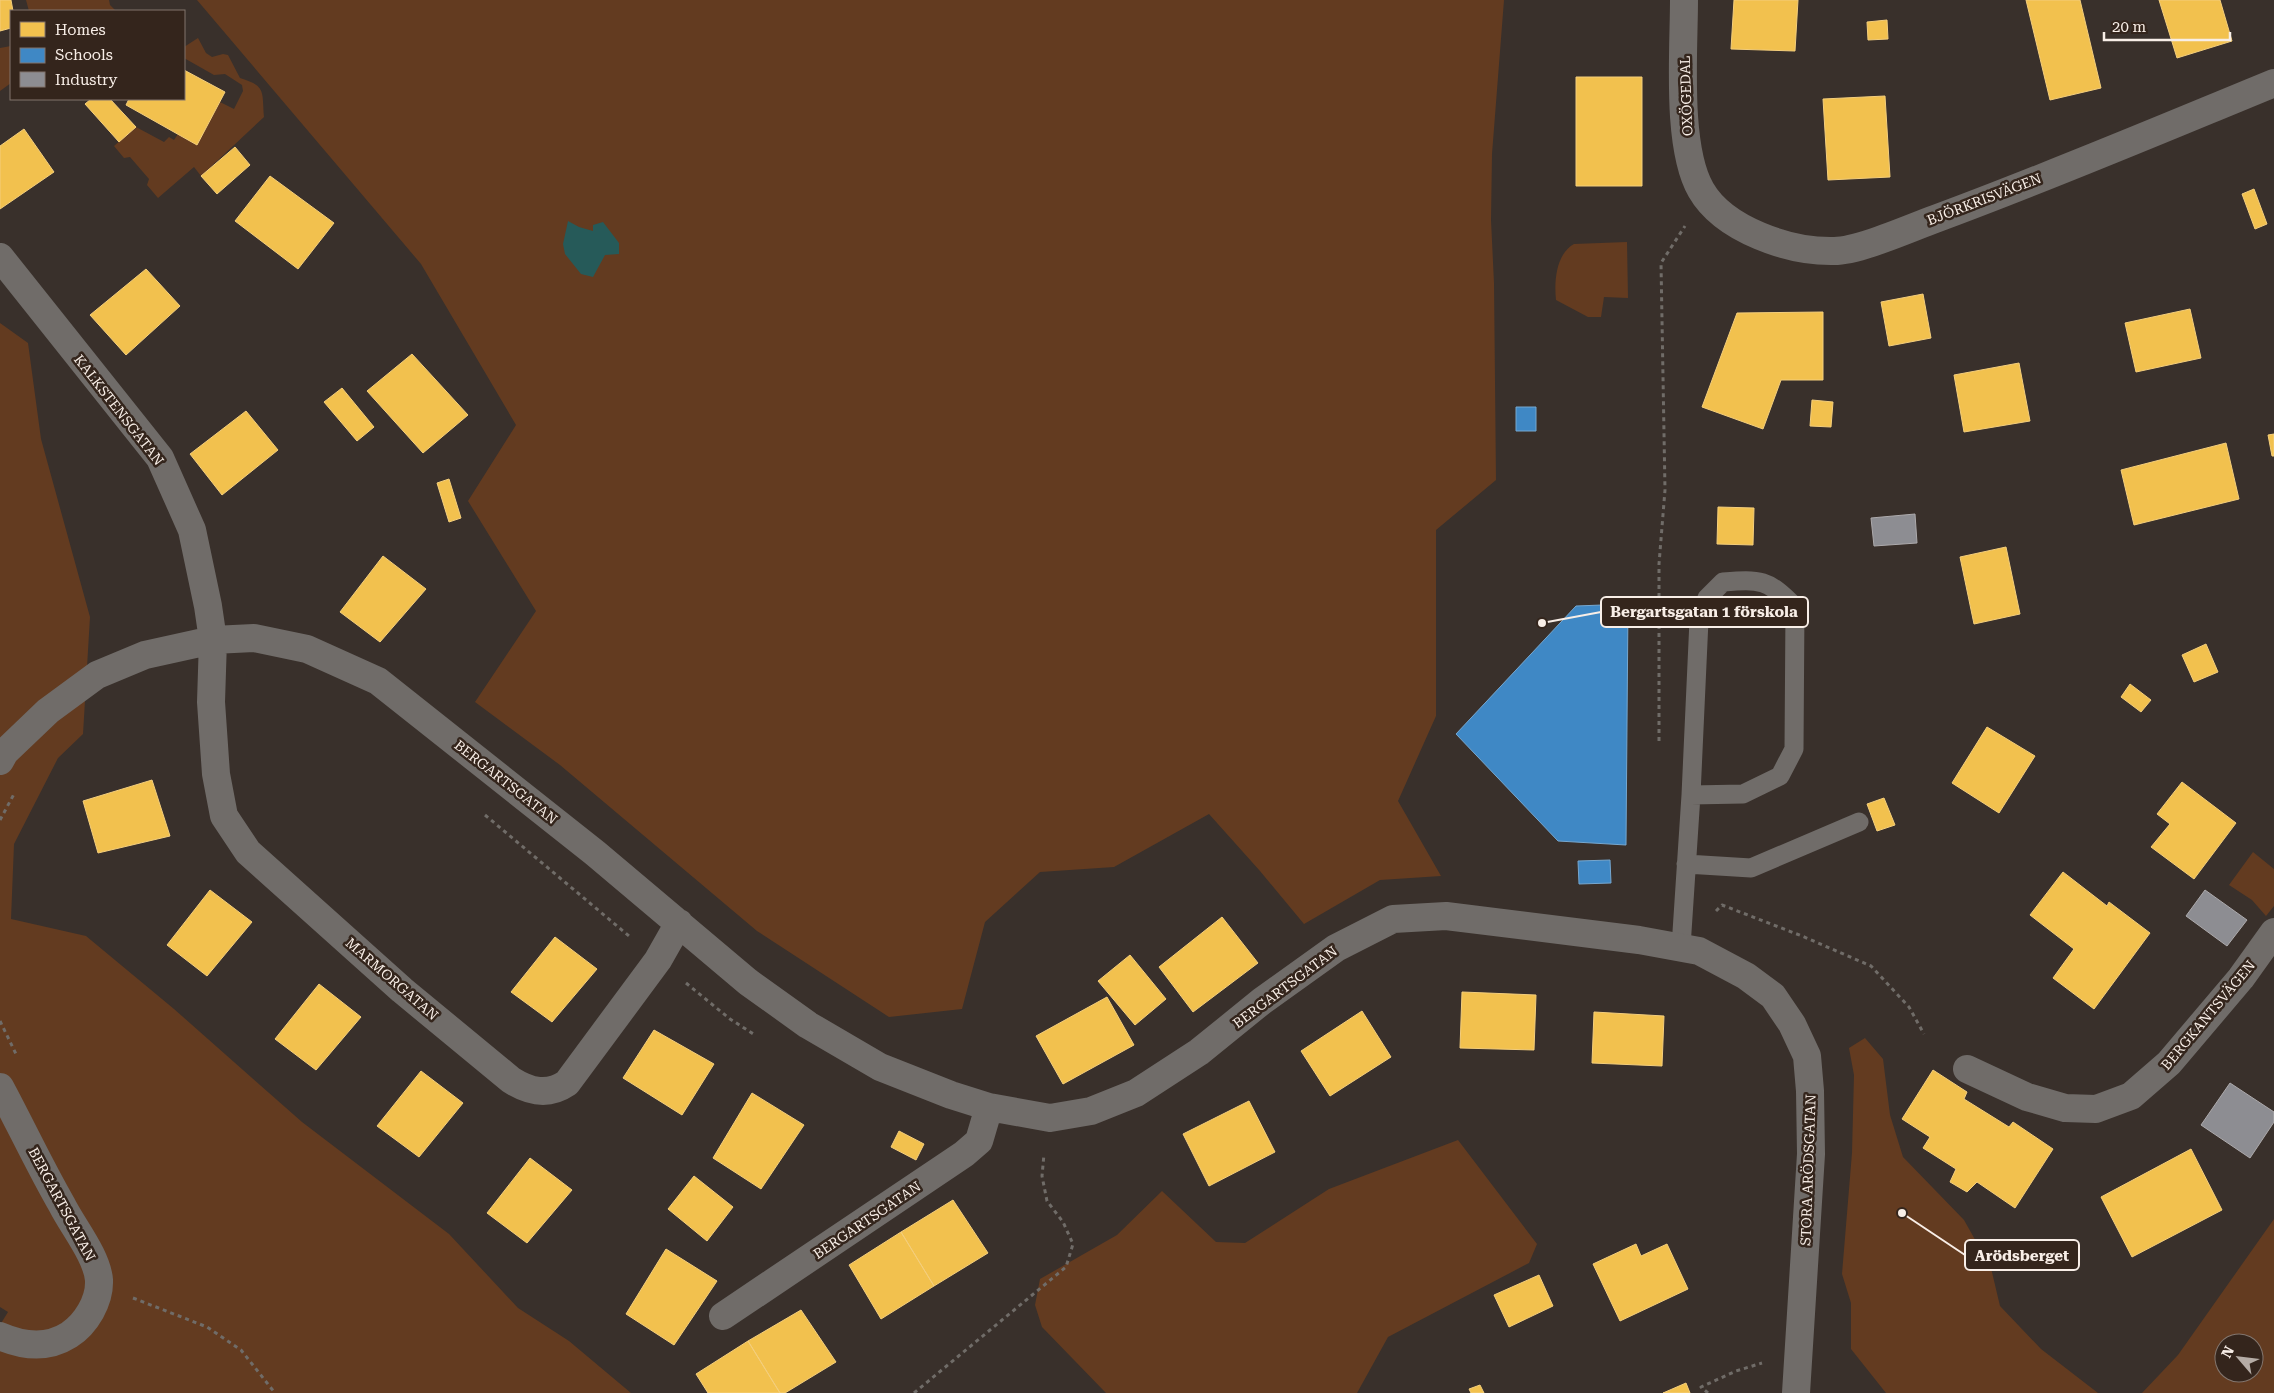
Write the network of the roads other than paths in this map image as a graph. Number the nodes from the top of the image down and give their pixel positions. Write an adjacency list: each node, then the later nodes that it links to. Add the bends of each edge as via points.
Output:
1 (1684, 0): 3 (street, OXÖGEDAL, via 1684,125)
2 (2274, 83): 3 (street, BJÖRKRISVÄGEN, via 1969,206 1874,242 1836,252 1797,248 1738,226 1713,207)
3 (1700, 189)
4 (0, 257): 5 (street, KALKSTENSGATAN, via 160,458 192,530)
5 (213, 640): 6 (street, BERGARTSGATAN, via 145,655 97,675 34,724); 10 (street, BERGARTSGATAN, via 254,638 307,649 378,680); 10 (street, MARMORGATAN, via 211,702 216,774 224,816 248,852 402,990 522,1087 544,1091 567,1083 658,960)
6 (0, 761)
7 (1691, 795): 7 (lane, via 1699,620 1707,598 1723,582 1752,580 1777,588 1795,607 1794,749 1780,776 1743,794); 9 (lane)
8 (1859, 822): 9 (lane, via 1751,868)
9 (1686, 864): 12 (lane)
10 (679, 923): 15 (street, BERGARTSGATAN, via 748,982 808,1025 880,1067)
11 (2274, 932): 13 (street, BERGKANTSVÄGEN, via 2241,978 2169,1063 2131,1096 2096,1109 2066,1108 2027,1097)
12 (1669, 944): 15 (street, BERGARTSGATAN, via 1446,916 1393,919 1336,948 1262,1001 1199,1052 1136,1092 1091,1111 1050,1118); 18 (street, STORA ARÖDSGATAN, via 1699,951 1725,963 1773,996 1792,1024 1807,1056 1811,1154)
13 (1967, 1069)
14 (0, 1087): 17 (street, BERGARTSGATAN, via 84,1242 99,1279 97,1299 86,1318 65,1338 34,1346)
15 (989, 1106): 16 (street, BERGARTSGATAN, via 979,1141 964,1154)
16 (723, 1316)
17 (0, 1336)
18 (1796, 1393)

